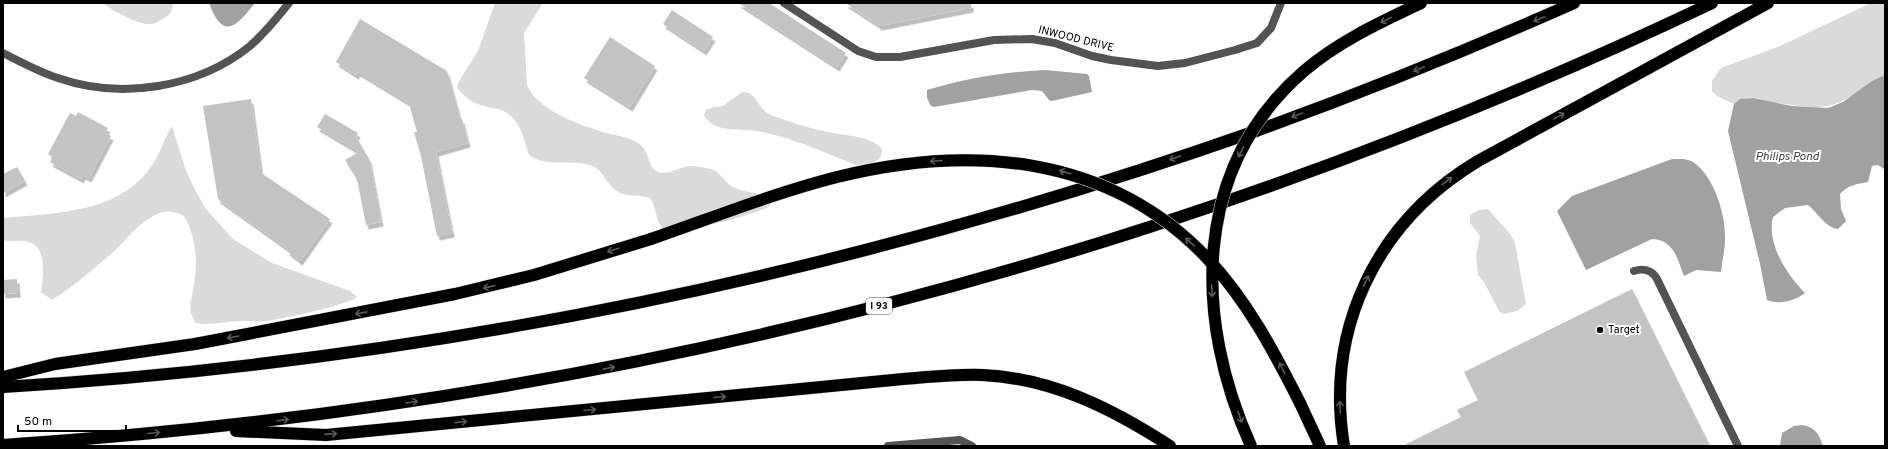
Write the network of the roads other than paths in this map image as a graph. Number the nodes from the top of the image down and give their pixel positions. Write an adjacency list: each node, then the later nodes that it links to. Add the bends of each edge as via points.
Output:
1 (289, 3): 8 (street, via 246,49 211,70 161,86 126,90 88,87 50,76)
2 (784, 3): 3 (street, INWOOD DRIVE, via 858,51 876,57 900,57 1001,39 1032,39 1055,43 1092,56 1158,66 1185,62 1257,43 1271,28)
3 (1281, 3)
4 (1421, 3): 17 (highway, one-way to 17, bridge, via 1347,41 1303,72 1274,102 1258,124 1231,174 1215,229 1212,288 1224,367)
5 (1574, 3): 11 (highway, one-way to 11, via 1401,76 1213,145 1013,209 906,240 798,267 601,310 396,346 190,372)
6 (1712, 3): 12 (highway, I 93, one-way to 6, via 351,411 563,377 767,334 964,284 1122,236 1322,168 1518,90)
7 (1768, 3): 19 (highway, one-way to 7, via 1340,407 1341,374 1354,310 1384,248 1422,203 1448,180 1478,161)
8 (3, 53)
9 (1634, 271): 20 (street, via 1647,270 1657,279)
10 (3, 377): 18 (highway, one-way to 10, bridge, via 1258,324 1207,258 1173,227 1108,188 1058,170 1010,161 940,160 894,165 819,182 534,275 455,294 194,344 55,364)
11 (3, 387)
12 (194, 430): 13 (highway, I 93, one-way to 12); 16 (highway, one-way to 16, via 326,435 925,377 982,375 1036,383 1072,393 1127,420)
13 (3, 446)
14 (888, 446): 15 (street, via 960,440)
15 (972, 446)
16 (1170, 446)
17 (1251, 446)
18 (1320, 446)
19 (1344, 446)
20 (1738, 446)

